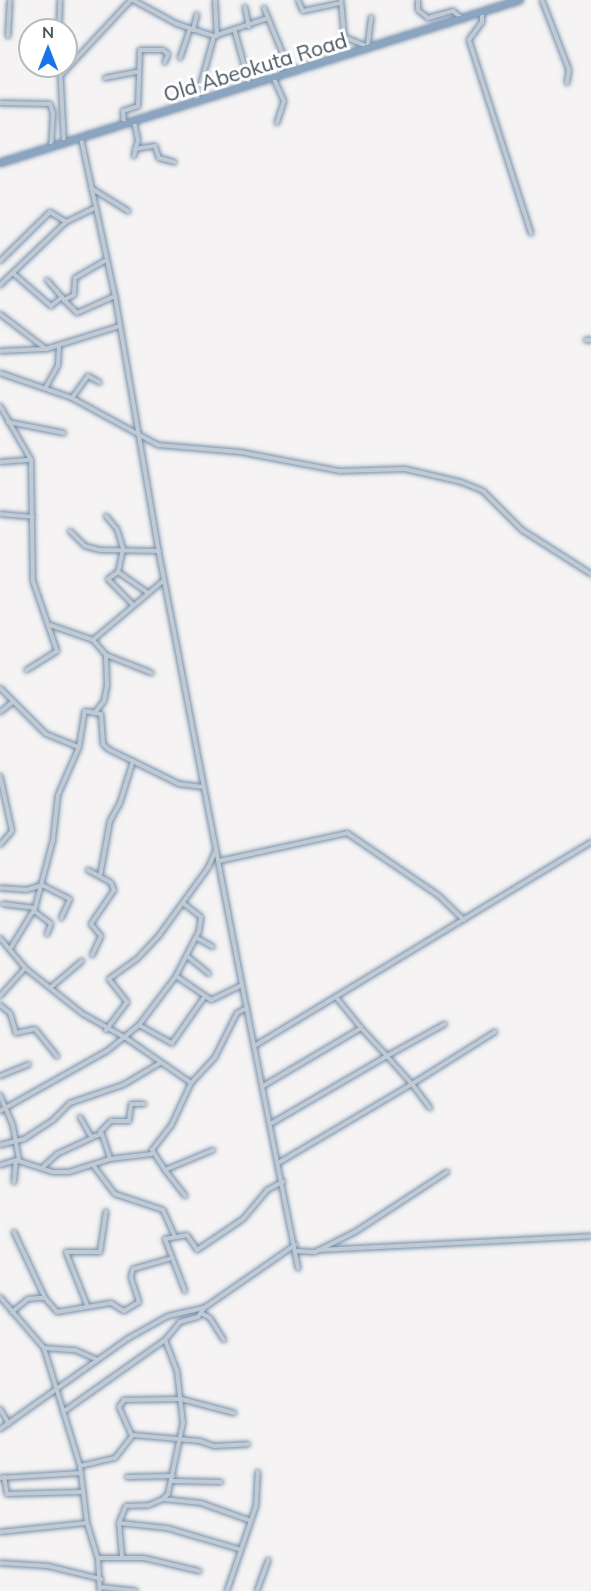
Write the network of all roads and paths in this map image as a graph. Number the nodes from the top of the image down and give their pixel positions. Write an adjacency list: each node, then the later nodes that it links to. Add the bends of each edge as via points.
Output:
1 (10, 0): 22 (street)
2 (60, 0): 16 (street)
3 (132, 0): 20 (street); 25 (street)
4 (215, 0): 23 (street)
5 (298, 0): 9 (street, via 303,11)
6 (417, 0): 18 (street, via 418,10 428,18 453,11)
7 (520, 0): 10 (highway, Old Abeokuta Road)
8 (542, 0): 35 (street, via 569,70)
9 (341, 1): 24 (street, via 344,37)
10 (496, 3): 13 (highway, Old Abeokuta Road)
11 (244, 7): 19 (street)
12 (264, 8): 17 (street)
13 (482, 13): 18 (highway, Old Abeokuta Road); 53 (street, via 482,22 469,40)
14 (197, 14): 20 (street)
15 (371, 17): 24 (street)
16 (59, 18)
17 (268, 18): 19 (street); 28 (street)
18 (461, 19): 24 (highway, Old Abeokuta Road)
19 (249, 27): 21 (street)
20 (192, 30): 23 (street); 26 (street)
21 (235, 32): 23 (street); 36 (street)
22 (8, 36)
23 (215, 36): 37 (street)
24 (370, 46): 33 (highway, Old Abeokuta Road)
25 (78, 57)
26 (180, 58)
27 (165, 62): 30 (street, via 168,54 163,50 140,50)
28 (287, 62): 29 (street); 34 (street)
29 (293, 62)
30 (137, 72): 32 (street); 41 (street, via 138,106 123,111)
31 (61, 78): 43 (street)
32 (105, 78)
33 (274, 79): 34 (highway, Old Abeokuta Road); 40 (street, via 284,101)
34 (265, 81): 36 (highway, Old Abeokuta Road)
35 (567, 83)
36 (250, 86): 37 (highway, Old Abeokuta Road)
37 (196, 101): 39 (highway, Old Abeokuta Road)
38 (0, 103): 44 (street, via 50,104)
39 (134, 121): 41 (highway, Old Abeokuta Road); 45 (street, via 138,140)
40 (276, 123)
41 (124, 124): 42 (highway, Old Abeokuta Road)
42 (81, 138): 43 (highway, Old Abeokuta Road); 49 (street)
43 (64, 143): 44 (highway, Old Abeokuta Road)
44 (51, 146): 48 (highway, Old Abeokuta Road)
45 (135, 149): 46 (street); 47 (street, via 155,146 159,158)
46 (134, 156)
47 (174, 162)
48 (0, 163)
49 (90, 187): 50 (street); 51 (street)
50 (94, 208): 52 (street); 55 (street)
51 (128, 211)
52 (66, 222): 54 (street, via 50,212); 56 (street)
53 (531, 233)
54 (0, 261)
55 (105, 261): 59 (street); 60 (street, via 75,278 75,293)
56 (14, 274): 58 (street); 60 (street, via 48,305)
57 (47, 280): 60 (street)
58 (1, 284)
59 (115, 296): 60 (street, via 77,313); 62 (street)
60 (63, 298)
61 (0, 314): 64 (street)
62 (120, 326): 63 (street); 73 (street)
63 (59, 346): 64 (street); 68 (street, via 58,365)
64 (46, 349): 65 (street)
65 (0, 351)
66 (0, 373): 68 (street)
67 (99, 382): 69 (street, via 88,376)
68 (45, 387): 69 (street)
69 (72, 398): 73 (street)
70 (0, 406): 71 (street)
71 (8, 422): 72 (street); 74 (street, via 24,441)
72 (64, 433)
73 (140, 434): 81 (street); 83 (street, via 172,448 240,452 340,471 405,469 461,482 483,491 522,530)
74 (31, 460): 75 (street); 78 (street)
75 (0, 462)
76 (0, 514): 78 (street)
77 (106, 516): 80 (street, via 117,529)
78 (33, 517): 87 (street, via 33,582)
79 (70, 531): 80 (street, via 85,546)
80 (123, 549): 81 (street); 82 (street)
81 (159, 550): 84 (street)
82 (118, 572): 85 (street, via 148,591); 86 (street, via 108,579)
83 (591, 574)
84 (164, 580): 85 (street); 99 (street)
85 (148, 595): 86 (street)
86 (133, 605): 88 (street)
87 (49, 624): 88 (street); 90 (street, via 57,653)
88 (93, 640): 89 (street)
89 (106, 655): 91 (street); 94 (street, via 104,702)
90 (26, 670)
91 (152, 673)
92 (0, 688): 93 (street)
93 (13, 702): 95 (street); 96 (street, via 52,738)
94 (96, 711): 96 (street, via 85,711); 97 (street, via 103,718 104,746)
95 (0, 712)
96 (79, 747): 106 (street, via 58,795)
97 (133, 761): 99 (street, via 178,784); 105 (street, via 110,821)
98 (0, 776): 101 (street, via 12,831)
99 (203, 787): 102 (street)
100 (591, 842): 112 (street)
101 (0, 843)
102 (216, 850): 103 (street); 108 (street)
103 (219, 861): 112 (street, via 346,832 438,895); 126 (street)
104 (88, 870): 105 (street)
105 (100, 876): 120 (street, via 114,890 91,924 101,936)
106 (42, 885): 107 (street, via 26,890); 110 (street); 111 (street, via 70,899)
107 (0, 888)
108 (183, 903): 115 (street, via 201,916); 136 (street, via 137,959 109,979 128,1002)
109 (3, 904): 110 (street)
110 (34, 909): 113 (street, via 51,924); 119 (street)
111 (61, 918)
112 (464, 920): 130 (street)
113 (47, 934)
114 (0, 938): 116 (street)
115 (197, 938): 117 (street); 121 (street)
116 (4, 944): 118 (street); 119 (street)
117 (213, 947)
118 (0, 948)
119 (10, 949): 123 (street)
120 (92, 955)
121 (187, 956): 124 (street); 125 (street)
122 (82, 961): 127 (street)
123 (25, 968): 127 (street); 128 (street)
124 (209, 974)
125 (176, 976): 129 (street); 134 (street)
126 (242, 985): 129 (street, via 217,1000); 132 (street)
127 (50, 988): 136 (street)
128 (0, 996)
129 (205, 996): 134 (street, via 172,1043)
130 (336, 997): 135 (street); 139 (street)
131 (0, 1005): 140 (street, via 10,1013 16,1033 35,1029)
132 (247, 1008): 139 (street); 145 (street, via 237,1013 215,1057)
133 (445, 1024): 141 (street)
134 (139, 1025): 138 (street)
135 (361, 1028): 141 (street); 147 (street)
136 (106, 1030): 138 (street)
137 (495, 1032): 146 (street)
138 (126, 1038): 142 (street); 150 (street)
139 (256, 1044): 147 (street)
140 (57, 1056)
141 (387, 1056): 146 (street); 154 (street)
142 (160, 1063): 145 (street); 157 (street, via 123,1085 70,1102 53,1120)
143 (29, 1064): 144 (street)
144 (0, 1076)
145 (191, 1083): 160 (street, via 172,1124 153,1145)
146 (412, 1084): 151 (street); 163 (street)
147 (263, 1086): 154 (street)
148 (0, 1095): 150 (street)
149 (144, 1104): 155 (street, via 131,1104 129,1121 111,1121)
150 (7, 1108): 152 (street); 157 (street)
151 (430, 1108)
152 (0, 1111)
153 (80, 1118): 156 (street)
154 (272, 1123): 163 (street)
155 (100, 1132): 156 (street); 161 (street)
156 (92, 1137): 166 (street, via 77,1148 57,1154)
157 (16, 1141): 158 (street); 162 (street)
158 (0, 1144)
159 (213, 1150): 167 (street)
160 (152, 1154): 161 (street); 167 (street)
161 (110, 1159): 165 (street)
162 (16, 1160): 164 (street); 166 (street); 169 (street)
163 (280, 1162): 170 (street)
164 (0, 1165)
165 (93, 1165): 166 (street, via 69,1172); 174 (street, via 115,1194 163,1210)
166 (42, 1168)
167 (165, 1170): 171 (street)
168 (447, 1172): 177 (street, via 397,1207)
169 (14, 1182)
170 (283, 1182): 174 (street, via 267,1190 243,1219 197,1250 187,1235); 176 (street)
171 (185, 1196)
172 (106, 1212): 184 (street, via 100,1252 66,1252)
173 (15, 1232): 183 (street)
174 (174, 1235): 179 (street, via 165,1239)
175 (591, 1236): 177 (street)
176 (295, 1245): 178 (street); 185 (street)
177 (319, 1250): 178 (street)
178 (295, 1251): 180 (street)
179 (172, 1258): 181 (street); 184 (street, via 133,1269 136,1306 119,1311 115,1304)
180 (298, 1269)
181 (185, 1291)
182 (0, 1297): 186 (street)
183 (45, 1298): 184 (street, via 57,1312); 186 (street, via 28,1299)
184 (87, 1305)
185 (204, 1308): 187 (street); 191 (street, via 168,1316)
186 (12, 1312): 190 (street)
187 (201, 1313): 188 (street, via 196,1319 180,1322); 189 (street, via 210,1318)
188 (165, 1340): 193 (street, via 177,1371); 195 (street)
189 (224, 1341)
190 (44, 1348): 191 (street, via 75,1350); 192 (street)
191 (95, 1359): 192 (street)
192 (56, 1389): 195 (street); 197 (street)
193 (181, 1399): 196 (street); 199 (street, via 121,1401 119,1407); 200 (street, via 183,1423)
194 (0, 1409): 197 (street)
195 (63, 1412): 202 (street)
196 (234, 1413)
197 (9, 1424): 198 (street)
198 (0, 1429)
199 (132, 1435): 200 (street); 202 (street, via 115,1458)
200 (178, 1439): 201 (street, via 214,1446); 207 (street)
201 (248, 1444)
202 (80, 1467): 204 (street)
203 (258, 1472): 211 (street)
204 (81, 1473): 206 (street); 209 (street)
205 (127, 1477): 207 (street)
206 (2, 1478): 209 (street, via 7,1494)
207 (172, 1478): 208 (street); 210 (street)
208 (222, 1482)
209 (82, 1492): 212 (street)
210 (163, 1499): 211 (street, via 201,1503); 213 (street, via 149,1505 126,1506)
211 (251, 1521): 215 (street)
212 (87, 1523): 214 (street); 217 (street)
213 (119, 1523): 215 (street, via 167,1528); 216 (street)
214 (0, 1532)
215 (239, 1549): 224 (street)
216 (122, 1556): 217 (street); 220 (street)
217 (98, 1558): 221 (street)
218 (268, 1560): 225 (street)
219 (0, 1563): 221 (street, via 48,1566)
220 (199, 1570)
221 (101, 1580): 222 (street)
222 (100, 1589): 223 (street)
223 (136, 1591)
224 (226, 1591)
225 (257, 1591)

